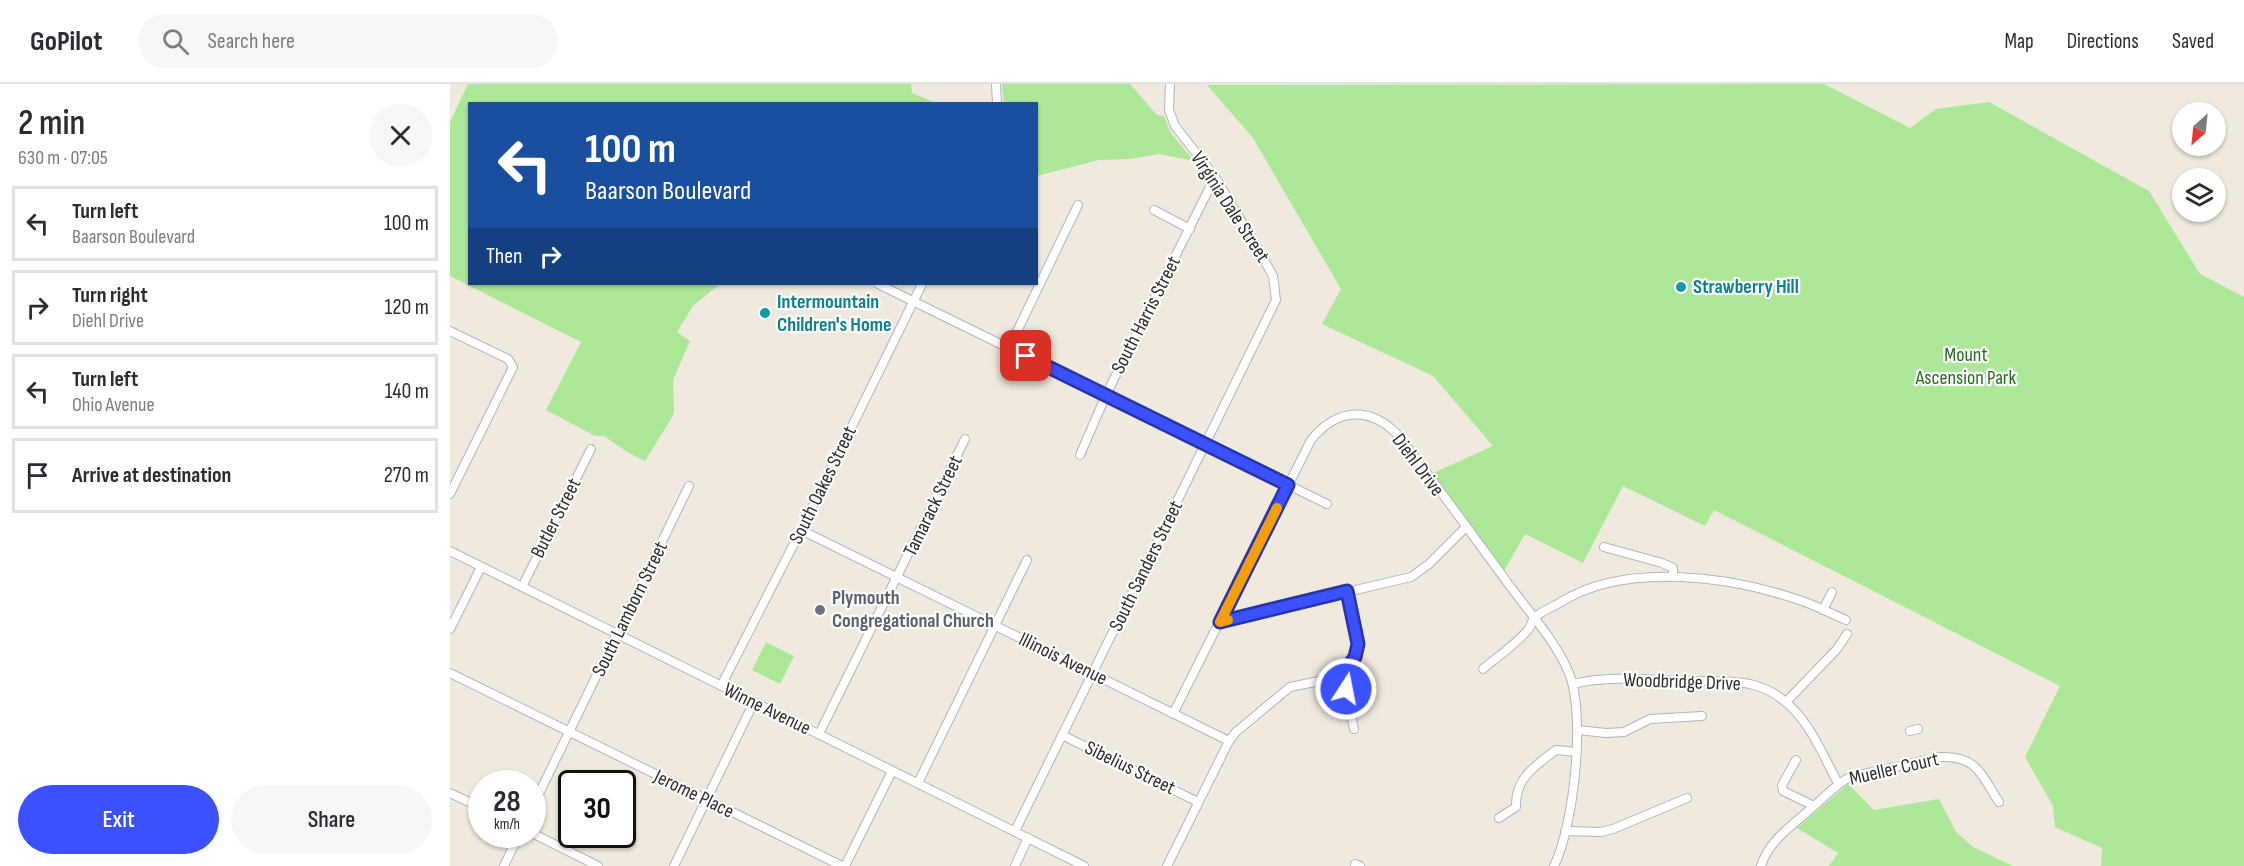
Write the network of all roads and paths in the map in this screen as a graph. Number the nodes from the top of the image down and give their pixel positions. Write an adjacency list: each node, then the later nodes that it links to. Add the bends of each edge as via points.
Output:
1 (996, 84): 3 (street)
2 (1170, 84): 4 (street, Virginia Dale Street, via 1169,110 1174,126)
3 (997, 102)
4 (1215, 177): 7 (street, South Harris Street); 10 (street, Virginia Dale Street, via 1273,276)
5 (1078, 205): 13 (street)
6 (1154, 210): 7 (street)
7 (1190, 229): 14 (street, South Harris Street)
8 (880, 285): 11 (street)
9 (922, 285): 11 (street, South Oakes Street)
10 (1276, 300): 16 (street, South Sanders Street)
11 (914, 302): 13 (street); 24 (street, South Oakes Street)
12 (450, 331): 21 (street, via 512,363)
13 (1009, 348): 14 (street)
14 (1106, 395): 16 (street); 18 (street, South Harris Street)
15 (966, 439): 30 (street, Tamarack Street)
16 (1206, 444): 19 (street); 44 (street, South Sanders Street)
17 (591, 449): 31 (street, Butler Street)
18 (1080, 455)
19 (1288, 485): 22 (street); 23 (street, Diehl Drive, via 1311,440 1323,427 1346,415 1369,417 1398,435); 37 (street, Diehl Drive)
20 (689, 486): 41 (street, South Lamborn Street)
21 (450, 494)
22 (1327, 504)
23 (1466, 526): 32 (street, via 1421,572); 35 (street, Diehl Drive)
24 (801, 530): 30 (street, Illinois Avenue); 47 (street, South Oakes Street)
25 (1604, 547): 29 (street, via 1662,563 1673,568)
26 (450, 551): 28 (street, Winne Avenue)
27 (1027, 560): 38 (street)
28 (481, 567): 31 (street, Winne Avenue); 39 (street)
29 (1673, 577): 34 (street, via 1768,590); 35 (street, via 1626,579 1594,586)
30 (898, 578): 38 (street, Illinois Avenue); 55 (street, Tamarack Street)
31 (522, 587): 41 (street, Winne Avenue)
32 (1347, 591): 37 (street); 45 (street, via 1358,644 1355,657)
33 (1832, 592): 34 (street)
34 (1823, 610): 36 (street)
35 (1534, 618): 42 (street, via 1529,629); 46 (street, Diehl Drive, via 1564,662)
36 (1846, 620)
37 (1220, 622): 50 (street, Diehl Drive)
38 (995, 626): 44 (street, Illinois Avenue); 62 (street)
39 (450, 629)
40 (1847, 634): 49 (street)
41 (618, 635): 47 (street, Winne Avenue); 54 (street, South Lamborn Street)
42 (1483, 669)
43 (450, 673): 54 (street, Jerome Place)
44 (1093, 674): 50 (street, Illinois Avenue); 56 (street, South Sanders Street)
45 (1343, 674): 52 (street); 57 (street, via 1290,687)
46 (1573, 684): 49 (street, Woodbridge Drive, via 1592,680 1728,682 1766,689); 53 (street, Diehl Drive)
47 (721, 686): 48 (street, Winne Avenue)
48 (754, 702): 55 (street, Winne Avenue); 66 (street)
49 (1786, 702): 63 (street, Woodbridge Drive, via 1798,715)
50 (1173, 714): 57 (street, Illinois Avenue)
51 (1702, 716): 53 (street, via 1650,719 1624,732)
52 (1354, 729)
53 (1578, 730): 58 (street, Diehl Drive)
54 (570, 732): 61 (street, South Lamborn Street); 66 (street, Jerome Place)
55 (819, 734): 60 (street, Winne Avenue)
56 (1062, 735): 68 (street, Sibelius Street); 72 (street, South Sanders Street)
57 (1229, 741): 68 (street)
58 (1577, 752): 71 (street, via 1556,750 1533,767 1516,794 1516,807); 73 (street, Diehl Drive)
59 (1796, 760): 70 (street, via 1782,785 1783,791)
60 (892, 771): 62 (street, Winne Avenue); 80 (street)
61 (546, 780)
62 (918, 783): 72 (street, Winne Avenue)
63 (1838, 783): 69 (street, Mueller Court, via 1850,777 1956,756 1975,766); 70 (street)
64 (450, 793): 67 (street)
65 (1687, 798): 73 (street, via 1613,829)
66 (707, 800): 79 (street); 80 (street, Jerome Place)
67 (468, 801)
68 (1198, 802): 83 (street)
69 (1999, 802)
70 (1814, 806): 85 (street, via 1780,835)
71 (1499, 818)
72 (1014, 831): 74 (street, Winne Avenue)
73 (1565, 831): 84 (street, Diehl Drive)
74 (1028, 838): 81 (street); 82 (street, Winne Avenue)
75 (546, 840): 78 (street)
76 (512, 848): 77 (street)
77 (504, 866)
78 (598, 866)
79 (674, 866)
80 (843, 866)
81 (1015, 866)
82 (1084, 866)
83 (1167, 866)
84 (1554, 866)
85 (1761, 866)

